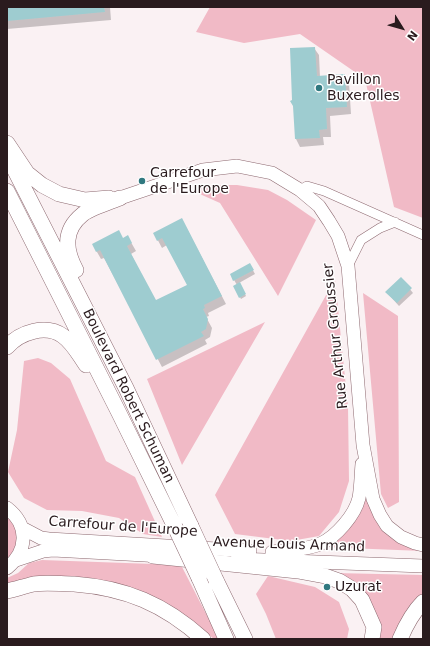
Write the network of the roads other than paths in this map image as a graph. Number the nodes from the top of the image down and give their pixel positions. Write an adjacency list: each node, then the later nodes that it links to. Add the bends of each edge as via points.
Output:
1 (7, 142): 5 (main road, via 27,173 59,194 85,200)
2 (7, 155): 10 (main road, Boulevard Robert Schuman)
3 (300, 190): 5 (main road, Rue Arthur Groussier, via 272,174 237,166 204,170); 6 (street, via 307,186 324,191); 8 (main road, Rue Arthur Groussier, via 318,206 329,221 338,236)
4 (7, 191): 11 (main road, Boulevard Robert Schuman)
5 (120, 198): 10 (main road, via 83,214 72,226 68,249 69,258 99,315)
6 (396, 222): 7 (street); 8 (street, via 361,240)
7 (423, 235)
8 (348, 266): 12 (main road, Rue Arthur Groussier)
9 (7, 347): 11 (main road, via 12,340 30,332 48,330 62,335 72,345)
10 (126, 388): 21 (main road, Boulevard Robert Schuman, bridge)
11 (119, 413): 25 (main road, Boulevard Robert Schuman, bridge)
12 (363, 445): 15 (main road, via 373,499 380,515 387,526 401,537); 16 (main road, via 358,500 350,517 337,533 320,544)
13 (7, 508): 14 (main road, via 19,520)
14 (22, 528): 16 (main road, Carrefour de l'Europe, via 41,538 63,541); 19 (main road, Carrefour de l'Europe, via 23,545)
15 (423, 545)
16 (272, 552): 18 (main road, Avenue Louis Armand)
17 (153, 556): 19 (main road, Carrefour de l'Europe, via 53,550 42,551); 20 (main road, Avenue Louis Armand); 28 (main road, via 298,571 339,581 362,600 374,627)
18 (423, 558)
19 (11, 564)
20 (423, 566)
21 (219, 586): 26 (main road, Boulevard Robert Schuman); 27 (main road)
22 (7, 591): 24 (main road, via 35,584 66,584 125,592 154,604 186,623)
23 (423, 602): 29 (main road, via 406,623)
24 (203, 639)
25 (226, 639)
26 (245, 639)
27 (250, 639)
28 (372, 639)
29 (400, 639)

